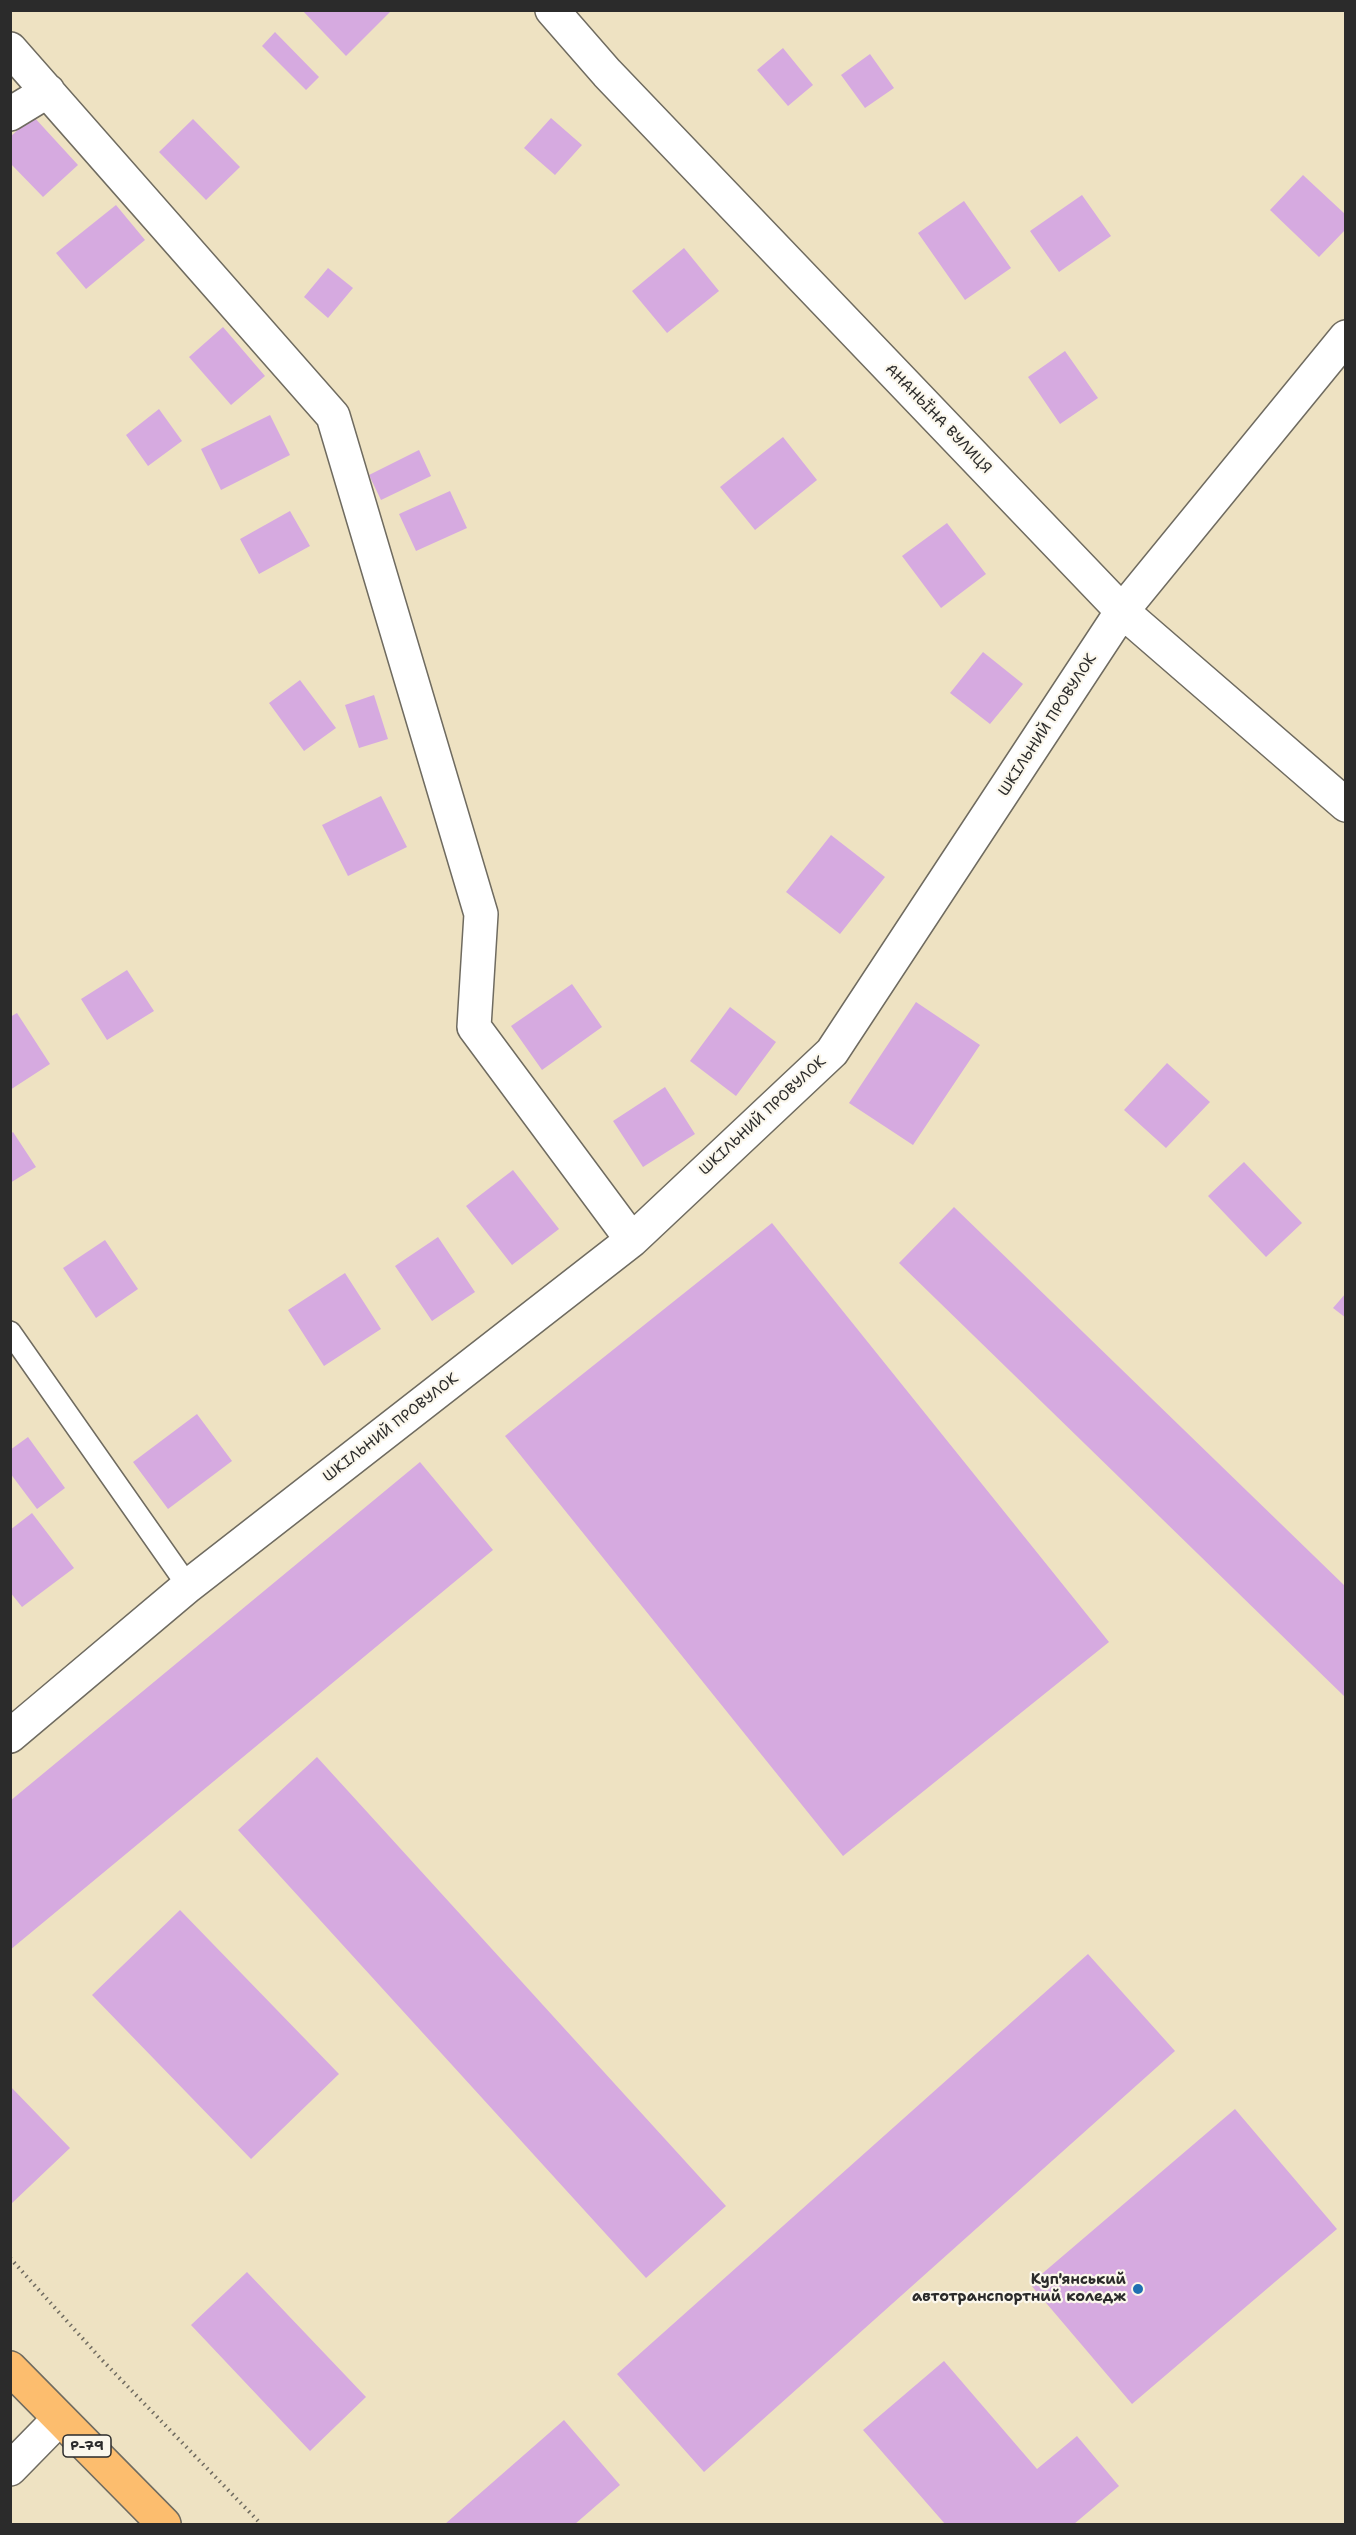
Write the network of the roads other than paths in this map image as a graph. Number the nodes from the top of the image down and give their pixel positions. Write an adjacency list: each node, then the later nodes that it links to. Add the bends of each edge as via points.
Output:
1 (552, 10): 6 (street, АНАНЬЇНА ВУЛИЦЯ, via 607,73)
2 (10, 49): 3 (street)
3 (48, 91): 4 (street); 8 (street, via 333,416 481,914 474,1027)
4 (10, 114)
5 (1346, 337): 6 (street, ШКІЛЬНИЙ ПРОВУЛОК)
6 (1122, 612): 7 (street, АНАНЬЇНА ВУЛИЦЯ); 8 (street, ШКІЛЬНИЙ ПРОВУЛОК, via 832,1052)
7 (1346, 805)
8 (632, 1240): 10 (street, ШКІЛЬНИЙ ПРОВУЛОК)
9 (10, 1332): 10 (lane)
10 (188, 1586): 11 (street, ШКІЛЬНИЙ ПРОВУЛОК)
11 (10, 1736)
12 (10, 2368): 13 (main road, Р-79)
13 (59, 2418): 14 (street); 15 (main road, Р-79)
14 (10, 2469)
15 (164, 2524)

